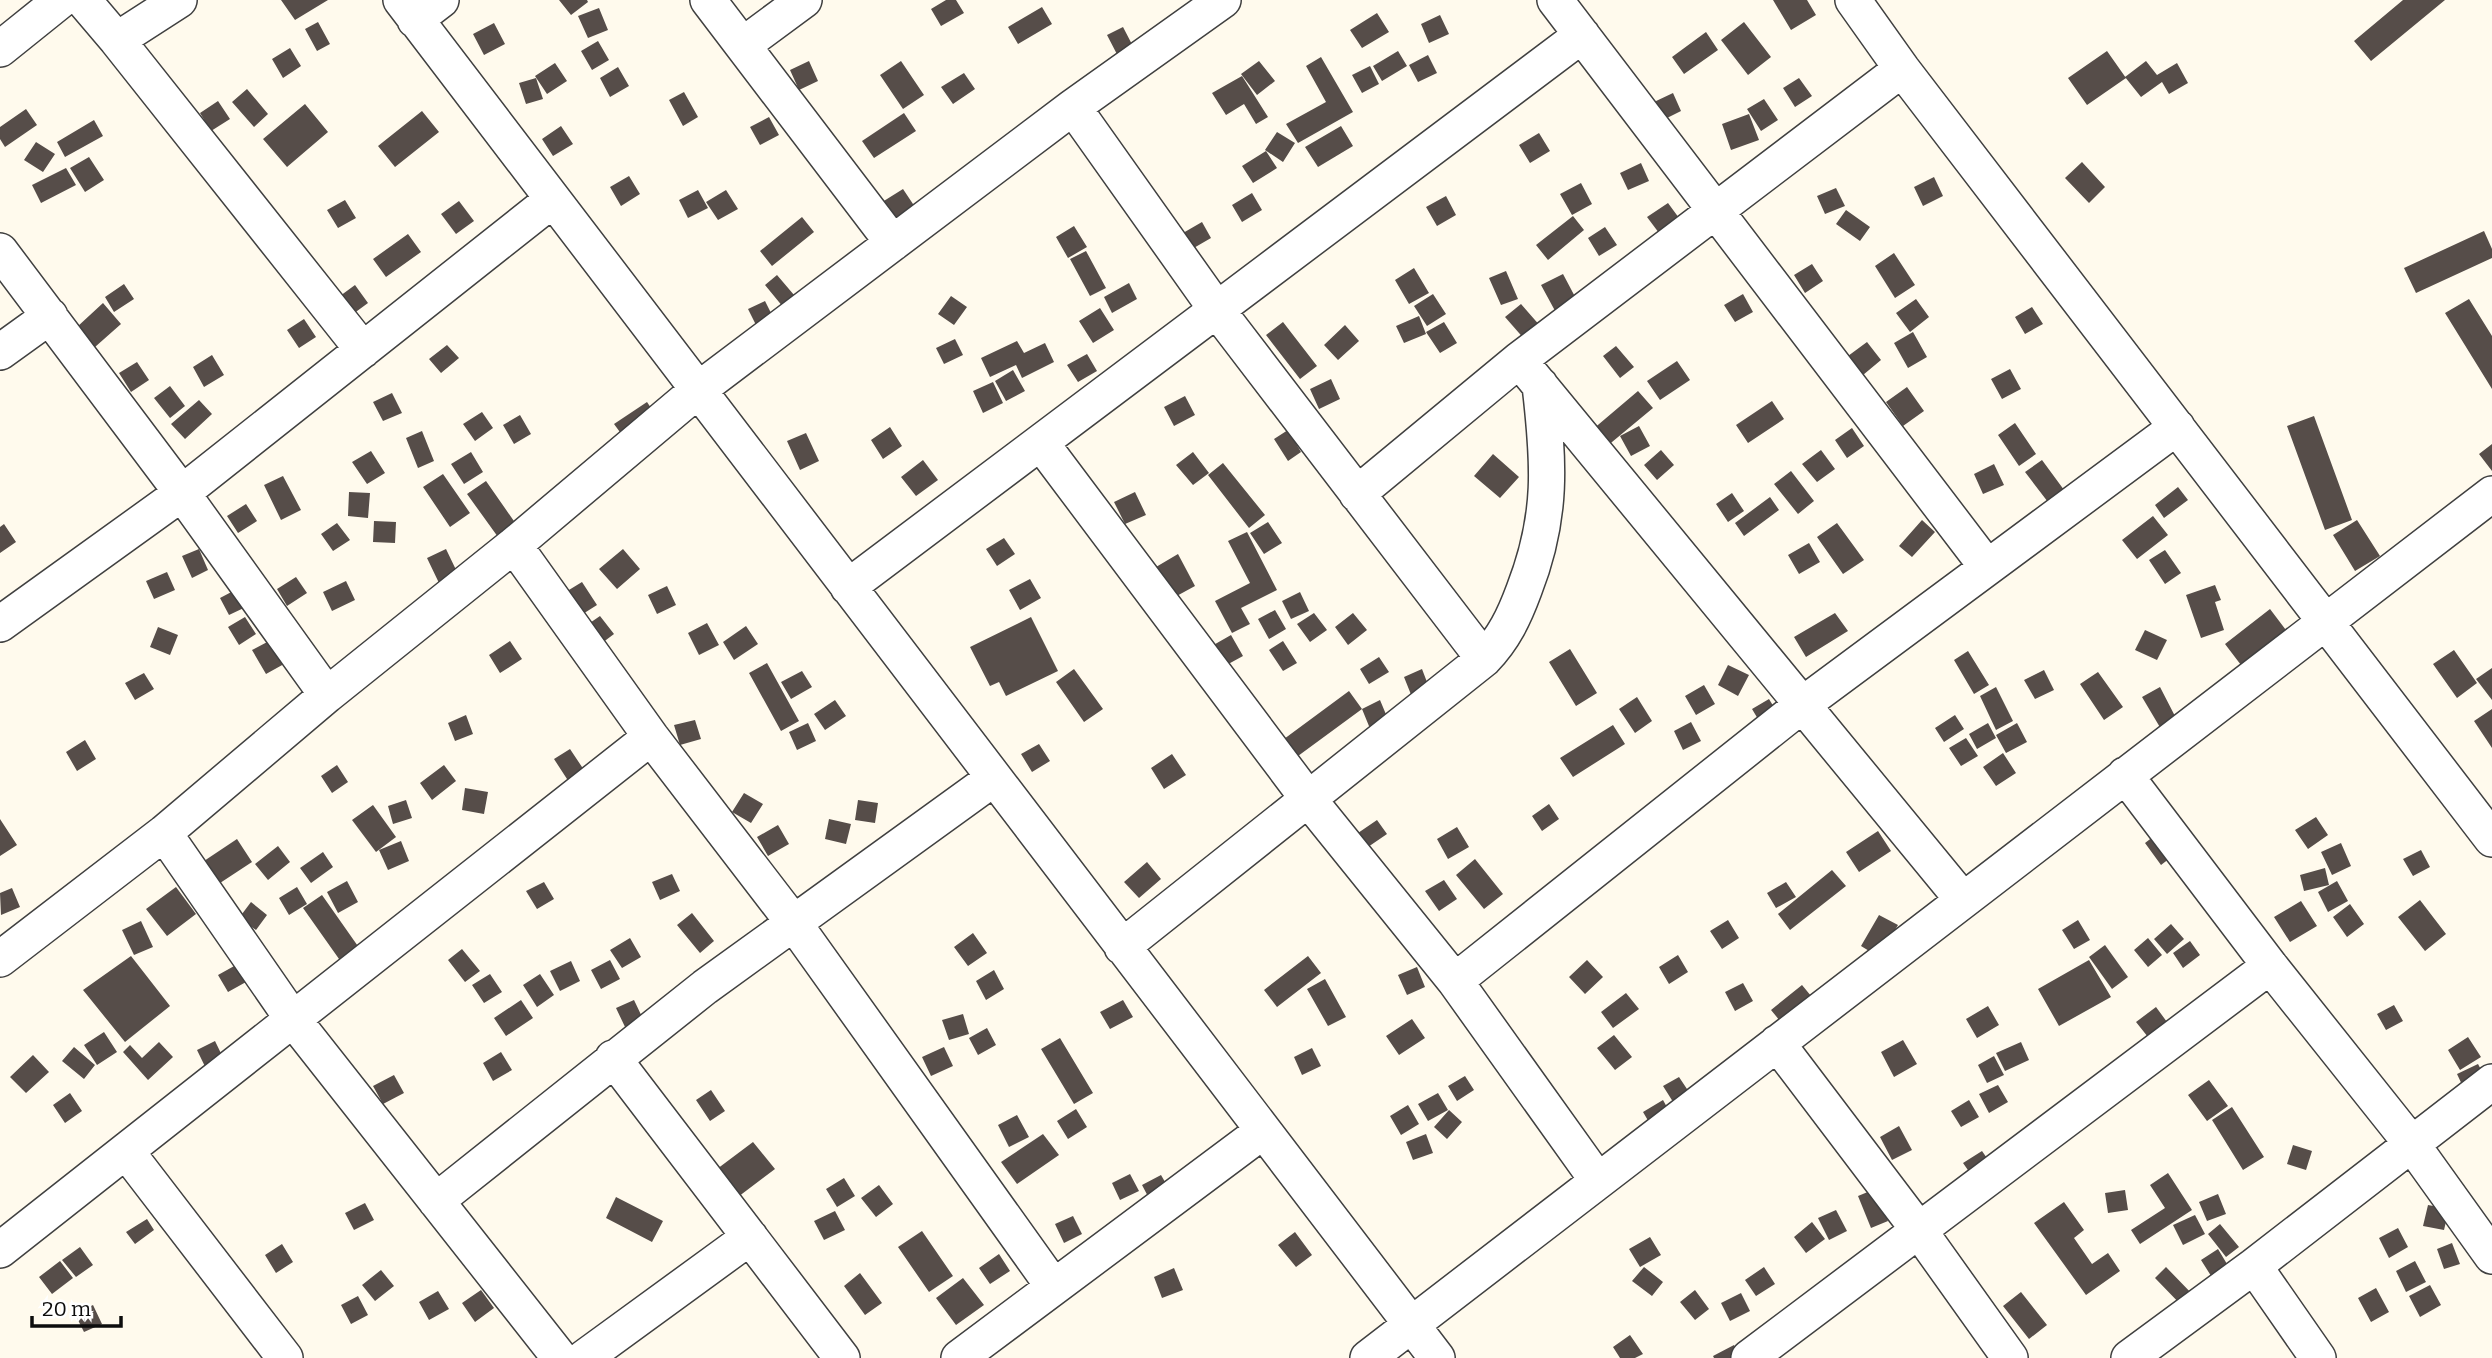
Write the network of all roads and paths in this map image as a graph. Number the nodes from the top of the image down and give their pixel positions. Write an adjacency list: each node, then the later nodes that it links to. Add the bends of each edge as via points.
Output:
1 (61, 0): 13 (street)
2 (83, 0): 11 (street)
3 (179, 0): 11 (street)
4 (708, 0): 12 (street)
5 (804, 0): 12 (street)
6 (1223, 0): 15 (street)
7 (1555, 0): 10 (street)
8 (1853, 0): 14 (street)
9 (419, 7): 16 (street)
10 (1582, 35): 17 (street); 20 (street)
11 (117, 40): 22 (street)
12 (743, 45): 18 (street)
13 (0, 49)
14 (1902, 69): 17 (street); 26 (street)
15 (1073, 107): 18 (street); 20 (street)
16 (552, 200): 22 (street); 25 (street)
17 (1715, 210): 24 (street); 32 (street)
18 (893, 243): 25 (street)
19 (0, 251): 21 (street)
20 (1217, 310): 27 (street); 29 (street)
21 (50, 316): 23 (street); 28 (street)
22 (363, 351): 28 (street)
23 (0, 352)
24 (1530, 373): 29 (street); 36 (street, via 1548,467 1542,537 1515,615); 38 (street)
25 (698, 390): 31 (street); 33 (street)
26 (2176, 427): 32 (street); 34 (street)
27 (1041, 443): 33 (street); 42 (street)
28 (182, 493): 35 (street); 37 (street)
29 (1357, 494): 36 (street)
30 (2492, 494): 34 (street)
31 (514, 545): 37 (street); 39 (street)
32 (1987, 567): 38 (street)
33 (848, 587): 41 (street)
34 (2326, 622): 40 (street); 43 (street)
35 (0, 624)
36 (1484, 659): 42 (street)
37 (327, 695): 44 (street)
38 (1802, 705): 45 (street); 50 (street)
39 (651, 737): 46 (street); 51 (street)
40 (2125, 775): 45 (street); 49 (street)
41 (994, 778): 46 (street); 47 (street)
42 (1309, 800): 47 (street); 50 (street)
43 (2486, 817)
44 (164, 833): 48 (street); 51 (street)
45 (1963, 900): 52 (street)
46 (793, 922): 53 (street); 65 (street)
47 (1122, 947): 55 (street)
48 (0, 960)
49 (2270, 966): 56 (street); 60 (street)
50 (1455, 981): 58 (street)
51 (292, 1017): 57 (street); 59 (street)
52 (1777, 1043): 58 (street); 60 (street)
53 (613, 1058): 59 (street); 61 (street)
54 (2492, 1083): 56 (street)
55 (1263, 1131): 65 (street); 66 (street)
56 (2411, 1143): 63 (street); 64 (street)
57 (126, 1150): 62 (street); 67 (street)
58 (1598, 1181): 66 (street)
59 (436, 1201): 68 (street)
60 (1918, 1229): 74 (street); 75 (street)
61 (750, 1237): 69 (street); 70 (street)
62 (0, 1250)
63 (2492, 1256)
64 (2254, 1266): 76 (street); 77 (street)
65 (1053, 1286): 71 (street)
66 (1411, 1325): 72 (street); 73 (street)
67 (285, 1358)
68 (560, 1358)
69 (584, 1358)
70 (842, 1358)
71 (959, 1358)
72 (1368, 1358)
73 (1437, 1358)
74 (1749, 1358)
75 (2010, 1358)
76 (2129, 1358)
77 (2318, 1358)

